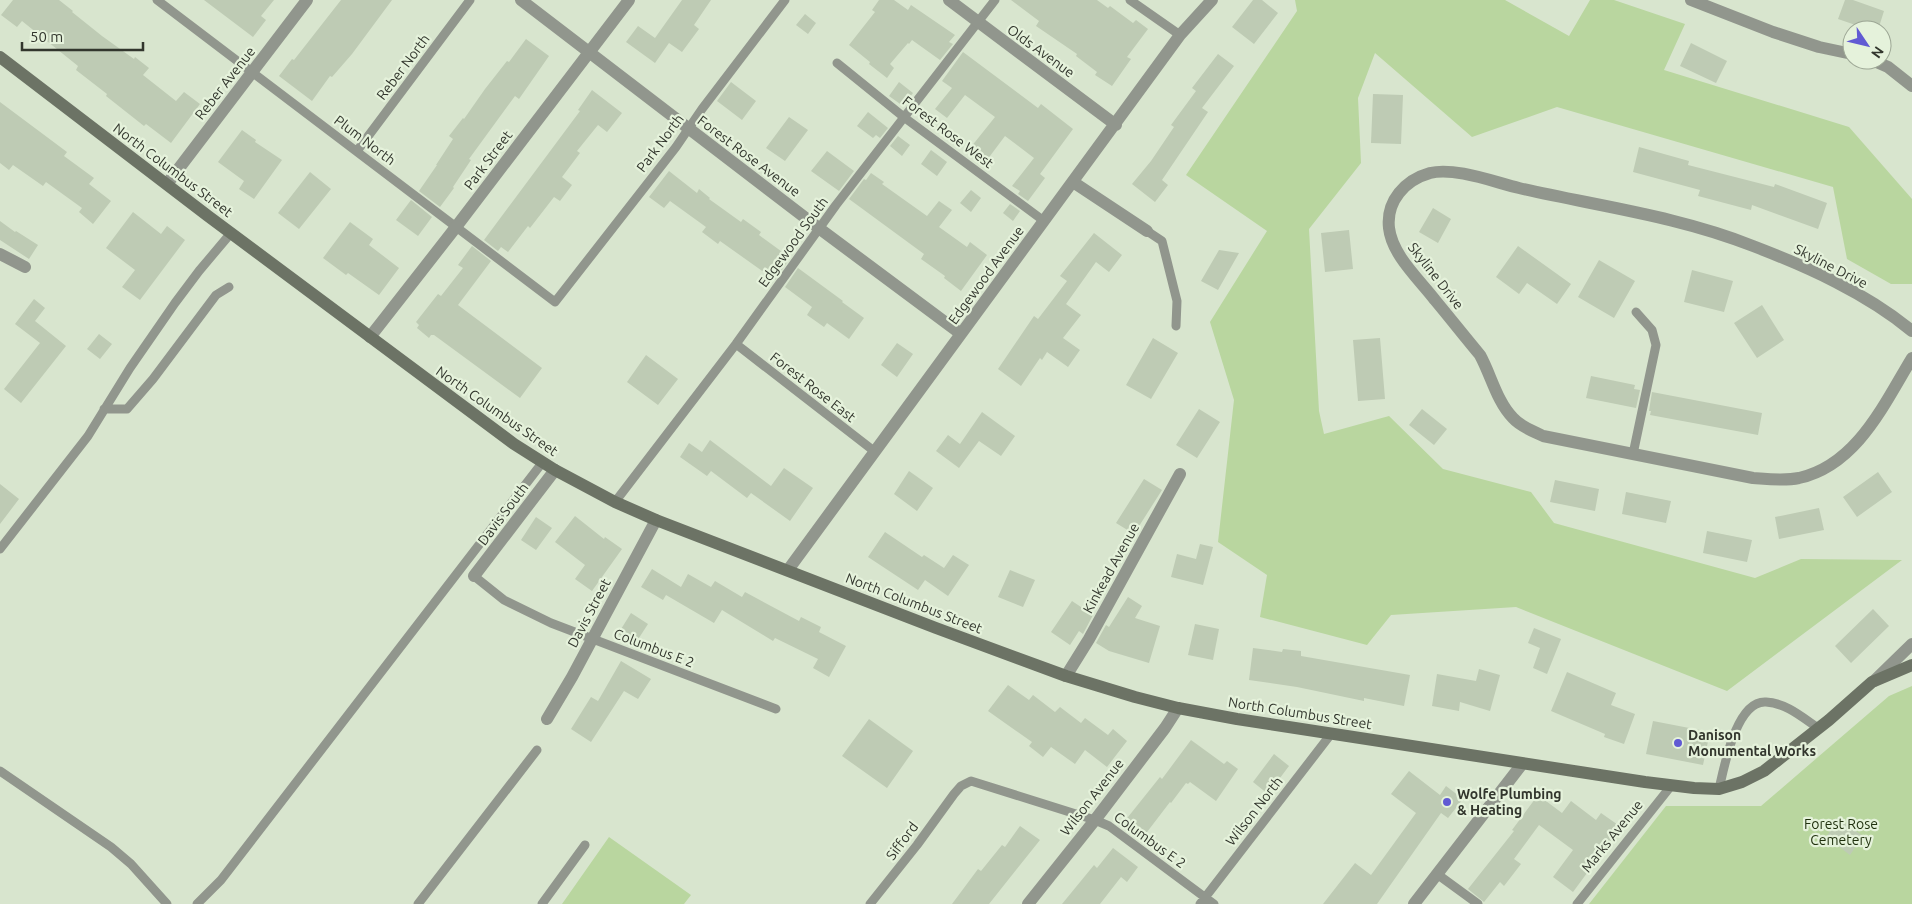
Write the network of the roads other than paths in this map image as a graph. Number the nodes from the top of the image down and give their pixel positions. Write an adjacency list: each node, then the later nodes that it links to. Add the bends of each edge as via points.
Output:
1 (158, 0): 19 (lane, Plum North)
2 (307, 0): 19 (street, Reber Avenue)
3 (470, 0): 24 (lane, Reber North)
4 (521, 0): 14 (street, Forest Rose Avenue)
5 (629, 0): 14 (street, Park Street)
6 (785, 0): 23 (lane, Park North)
7 (949, 0): 12 (street, Olds Avenue)
8 (995, 0): 12 (lane, Edgewood South)
9 (1130, 0): 13 (lane)
10 (1212, 0): 13 (street, Edgewood Avenue)
11 (1691, 0): 15 (street, via 1773,32)
12 (978, 22): 21 (lane, Edgewood South); 22 (street, Olds Avenue)
13 (1180, 35): 22 (street, Edgewood Avenue)
14 (590, 52): 23 (street, Forest Rose Avenue); 28 (street, Park Street)
15 (1842, 52)
16 (0, 58): 26 (main road, North Columbus Street)
17 (837, 63): 21 (lane, Forest Rose West)
18 (1892, 70): 20 (street)
19 (252, 72): 24 (lane, Plum North); 26 (street, Reber Avenue)
20 (1912, 86)
21 (905, 118): 27 (lane, Forest Rose West); 29 (lane, Edgewood South)
22 (1116, 125): 25 (street, Edgewood Avenue)
23 (689, 129): 29 (street, Forest Rose Avenue); 35 (lane, Park North)
24 (357, 151): 28 (lane, Plum North)
25 (1073, 182): 27 (street, Edgewood Avenue); 30 (street)
26 (167, 184): 31 (main road, North Columbus Street)
27 (1044, 221): 39 (street, Edgewood Avenue)
28 (456, 227): 35 (lane, Plum North); 40 (street, Park Street)
29 (820, 229): 39 (street, Forest Rose Avenue); 41 (lane, Edgewood South)
30 (1147, 231): 37 (lane, via 1162,242 1177,301)
31 (231, 233): 40 (main road, North Columbus Street); 43 (lane, via 175,303)
32 (0, 254): 33 (street)
33 (25, 267)
34 (229, 287): 43 (lane, via 216,295 127,409)
35 (555, 302)
36 (1636, 312): 45 (lane, via 1652,330 1656,345)
37 (1176, 326)
38 (1912, 331): 45 (street, Skyline Drive, via 1880,307 1837,284 1778,256 1707,230 1460,174 1430,173 1416,178 1397,193 1389,215 1392,240 1403,260 1480,356 1512,418 1543,436)
39 (961, 334): 44 (street, Edgewood Avenue)
40 (370, 337): 46 (main road, North Columbus Street)
41 (736, 344): 44 (lane, Forest Rose East); 49 (lane, Edgewood South)
42 (1912, 358): 45 (street, Skyline Drive, via 1869,428 1838,460 1819,471 1798,478 1753,478)
43 (104, 409): 51 (lane, via 88,436)
44 (874, 451): 52 (street, Edgewood Avenue)
45 (1633, 454)
46 (542, 463): 47 (main road, North Columbus Street); 75 (lane, via 221,880)
47 (554, 470): 49 (main road, North Columbus Street); 53 (street, Davis South)
48 (1180, 474): 57 (street, Kinkead Avenue)
49 (615, 502): 50 (main road, North Columbus Street)
50 (656, 520): 52 (main road, North Columbus Street); 54 (street, Davis Street)
51 (0, 549)
52 (788, 570): 57 (main road, North Columbus Street)
53 (474, 576): 54 (lane, Columbus E 2, via 504,600)
54 (592, 639): 60 (lane, Columbus E 2); 61 (street, Davis Street)
55 (1912, 644): 58 (street, North Columbus Street)
56 (1912, 665): 58 (main road)
57 (1066, 676): 59 (main road, North Columbus Street)
58 (1872, 682): 62 (main road, North Columbus Street)
59 (1178, 708): 63 (main road, North Columbus Street); 70 (street, Wilson Avenue)
60 (776, 709)
61 (547, 719)
62 (1818, 728): 68 (main road, North Columbus Street, via 1764,772); 68 (lane, via 1791,709 1765,702 1750,708 1727,752)
63 (1331, 734): 65 (main road, North Columbus Street); 73 (lane, Wilson North)
64 (537, 750): 76 (lane)
65 (1522, 764): 67 (main road, North Columbus Street); 72 (street)
66 (0, 771): 74 (lane, via 111,847)
67 (1671, 786): 68 (main road, North Columbus Street); 83 (lane, Marks Avenue)
68 (1720, 789)
69 (954, 794): 70 (lane, Columbus E 2, via 971,781); 78 (lane, Sifford)
70 (1095, 820): 73 (lane, Columbus E 2, via 1109,826); 79 (street, Wilson Avenue)
71 (585, 845): 77 (lane)
72 (1437, 874): 81 (street); 82 (lane)
73 (1202, 901): 80 (lane, Columbus E 2)
74 (167, 904)
75 (197, 904)
76 (418, 904)
77 (542, 904)
78 (870, 904)
79 (1028, 904)
80 (1214, 904)
81 (1414, 904)
82 (1478, 904)
83 (1576, 904)

